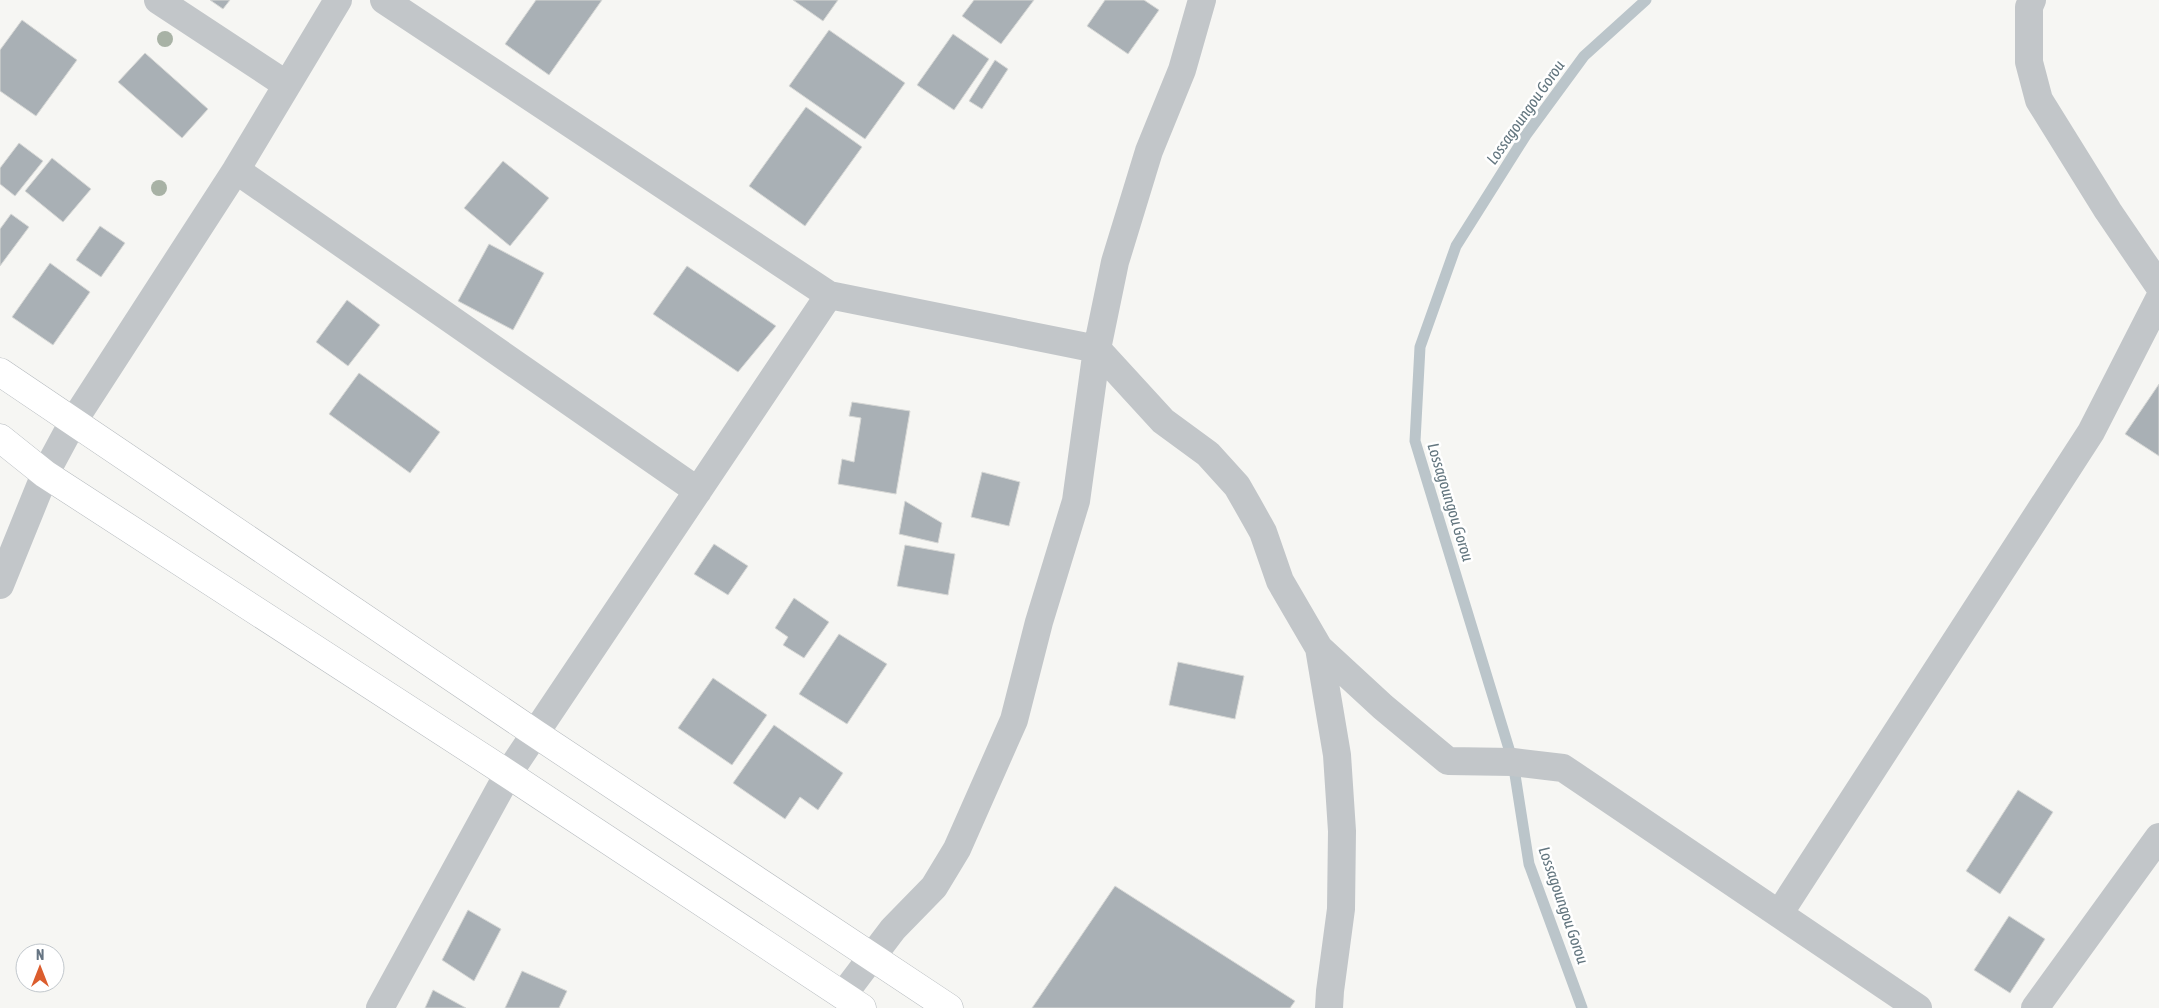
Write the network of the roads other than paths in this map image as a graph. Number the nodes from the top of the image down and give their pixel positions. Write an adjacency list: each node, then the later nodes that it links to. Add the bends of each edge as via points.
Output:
1 (158, 0): 6 (street)
2 (338, 0): 6 (street)
3 (384, 0): 9 (street)
4 (1202, 0): 11 (street, via 1182,70 1149,151 1115,262)
5 (2032, 0): 8 (street, via 2030,62 2039,100)
6 (287, 85): 7 (street)
7 (236, 170): 13 (street); 16 (street)
8 (2159, 286)
9 (829, 294): 11 (street); 16 (street)
10 (2159, 299): 22 (street, via 2091,432)
11 (1097, 349): 18 (street, via 1163,421 1208,454 1237,486 1263,532 1280,581); 23 (street, via 1076,501 1039,622 1014,720 958,849 934,887)
12 (0, 372): 13 (main road)
13 (73, 422): 15 (street); 19 (main road)
14 (0, 438): 15 (main road)
15 (46, 474): 17 (street); 20 (main road)
16 (698, 491): 19 (street)
17 (0, 585)
18 (1319, 648): 22 (street, via 1448,761 1513,762 1563,768); 27 (street, via 1337,755 1342,831 1341,909)
19 (536, 734): 20 (street); 23 (main road)
20 (508, 774): 24 (main road); 25 (street)
21 (2159, 837): 29 (street)
22 (1779, 914): 28 (street)
23 (872, 956): 24 (street); 26 (main road)
24 (853, 1001)
25 (380, 1008)
26 (949, 1008)
27 (1329, 1008)
28 (1918, 1008)
29 (2035, 1008)

